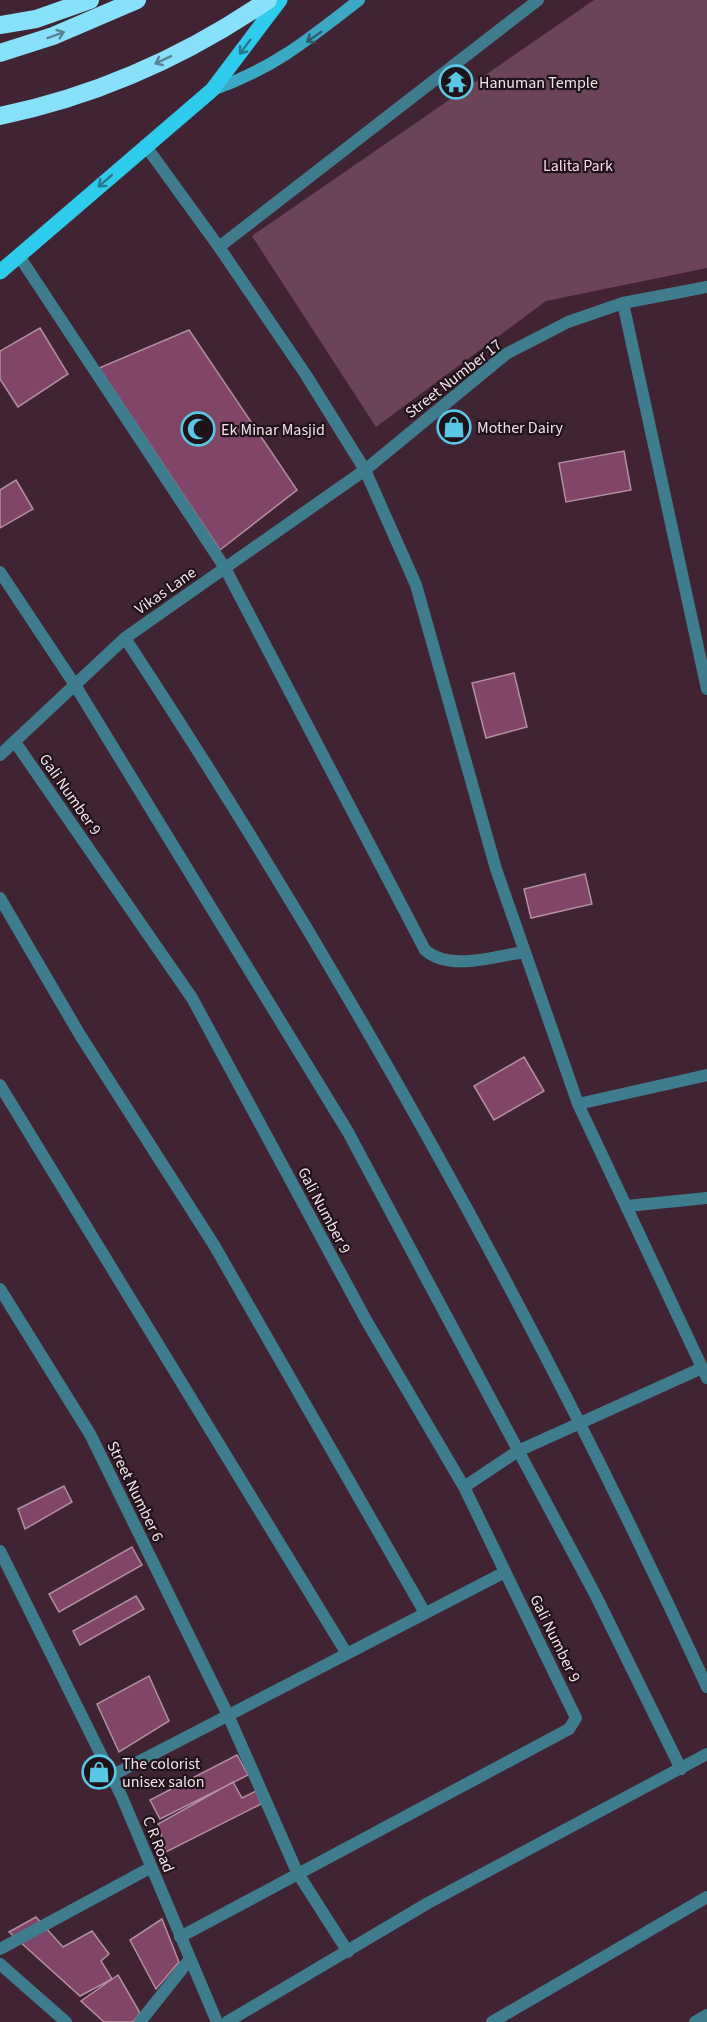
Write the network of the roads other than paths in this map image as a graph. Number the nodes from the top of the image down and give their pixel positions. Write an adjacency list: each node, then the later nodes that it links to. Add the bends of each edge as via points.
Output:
1 (90, 0): 7 (highway, via 36,19)
2 (137, 0): 8 (highway, one-way to 2, via 53,36)
3 (268, 0): 10 (highway, one-way to 10, via 162,61 66,98)
4 (280, 0): 9 (main road, one-way to 9)
5 (359, 0): 9 (street, one-way to 9, via 280,59 245,79)
6 (538, 0): 12 (street)
7 (0, 25)
8 (0, 53)
9 (212, 90): 11 (main road)
10 (0, 116)
11 (145, 145): 12 (street); 13 (main road, one-way to 13)
12 (219, 247): 17 (street)
13 (19, 256): 14 (main road); 18 (street)
14 (0, 272)
15 (707, 287): 16 (street, Street Number 17)
16 (623, 303): 17 (street, Street Number 17, via 568,322 506,354); 22 (street)
17 (365, 470): 18 (street, Vikas Lane); 26 (street, via 416,585 496,869)
18 (225, 568): 20 (street, Vikas Lane); 26 (street, via 425,950 449,962)
19 (0, 572): 21 (street)
20 (125, 638): 21 (street, Vikas Lane); 34 (street, via 184,729 437,1152)
21 (75, 685): 23 (street, Vikas Lane); 35 (street, via 348,1132)
22 (707, 689)
23 (15, 742): 24 (street, Vikas Lane); 36 (street, Gali Number 9, via 192,998 366,1320)
24 (0, 755)
25 (0, 898): 39 (street, via 80,1035 214,1245)
26 (525, 952): 29 (street)
27 (707, 1075): 29 (street)
28 (0, 1085): 40 (street)
29 (578, 1104): 31 (street)
30 (707, 1198): 31 (street)
31 (627, 1206): 33 (street)
32 (0, 1289): 42 (street, Street Number 6, via 90,1434)
33 (705, 1373): 34 (street)
34 (578, 1423): 35 (street); 41 (street)
35 (518, 1451): 36 (street); 44 (street, via 596,1596)
36 (464, 1487): 38 (street, Gali Number 9)
37 (0, 1551): 45 (street, C R Road)
38 (505, 1572): 39 (street); 47 (street, Gali Number 9, via 574,1712 574,1724)
39 (425, 1613): 40 (street)
40 (347, 1654): 42 (street)
41 (707, 1687)
42 (228, 1715): 45 (street); 47 (street, Street Number 6)
43 (707, 1754): 44 (street)
44 (681, 1769): 51 (street, via 428,1903)
45 (111, 1776): 46 (street, C R Road)
46 (150, 1869): 49 (street, C R Road); 50 (street)
47 (297, 1872): 49 (street); 51 (street, Street Number 6)
48 (707, 1897): 59 (street)
49 (180, 1937): 52 (street, C R Road)
50 (0, 1949)
51 (348, 1952): 58 (street)
52 (190, 1959): 56 (street); 57 (street, C R Road)
53 (0, 1964): 55 (street)
54 (707, 2015): 60 (street)
55 (66, 2022)
56 (140, 2022)
57 (217, 2022)
58 (227, 2022)
59 (492, 2022)
60 (695, 2022)

